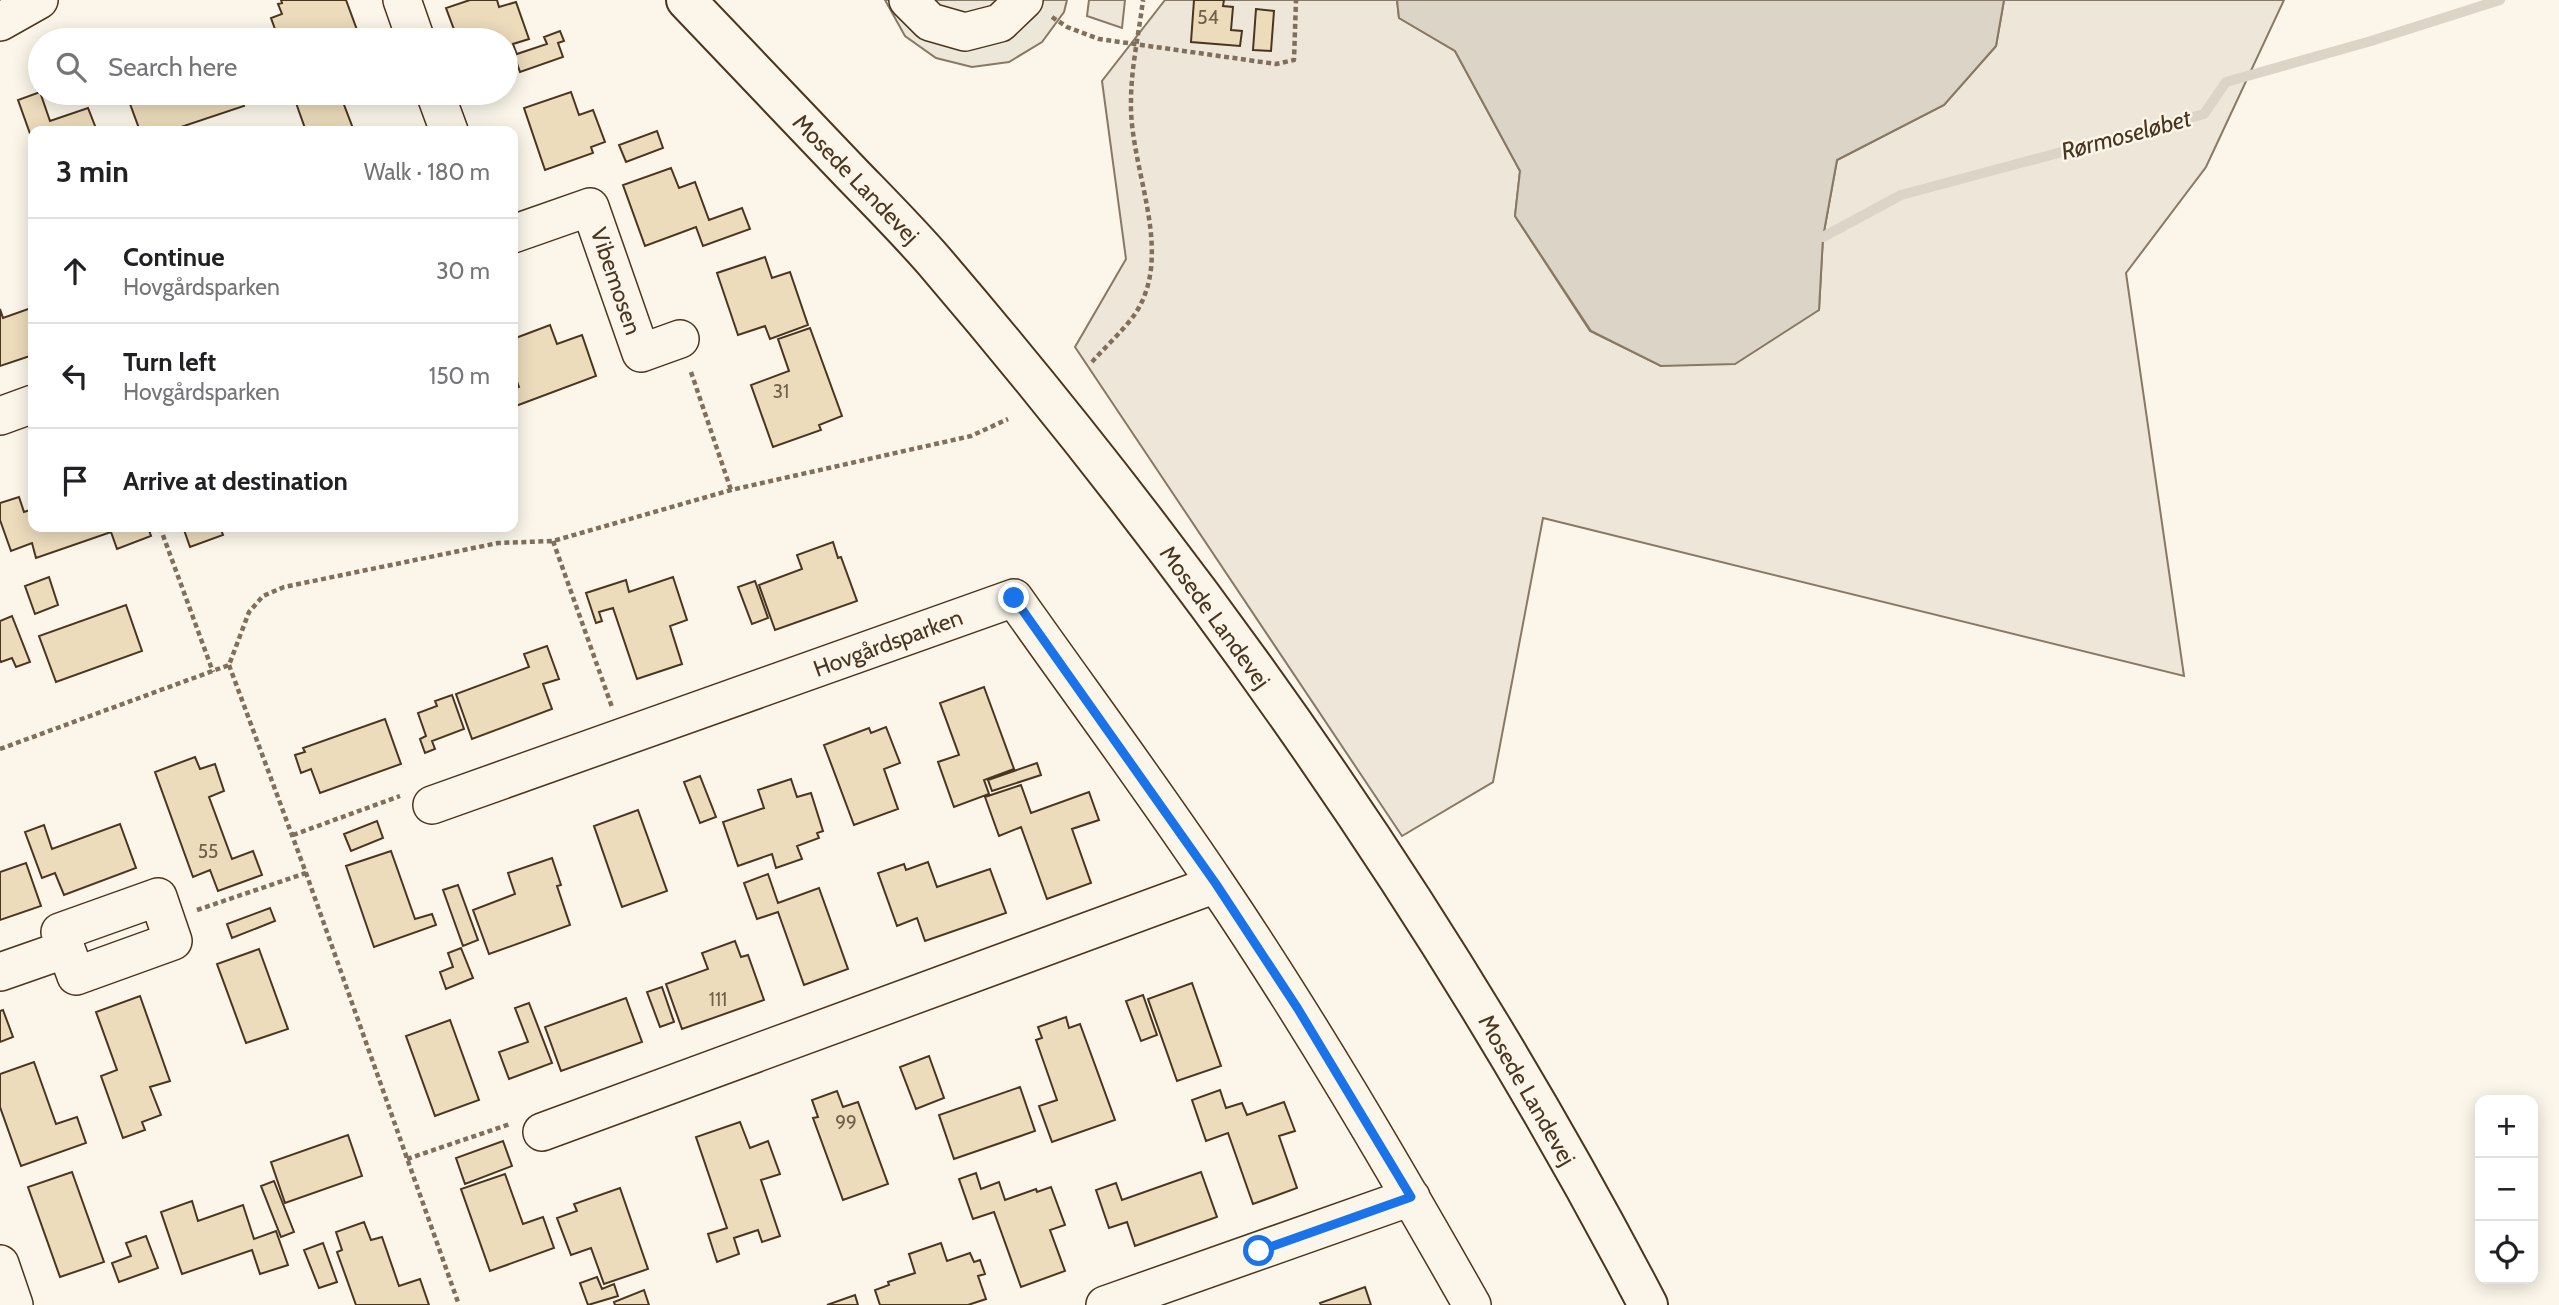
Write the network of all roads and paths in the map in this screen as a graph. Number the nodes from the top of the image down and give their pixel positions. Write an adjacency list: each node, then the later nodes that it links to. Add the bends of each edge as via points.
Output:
1 (38, 0): 8 (street)
2 (402, 0): 9 (street)
3 (686, 0): 40 (main road, Mosede Landevej, via 931,257 1085,443 1230,635 1368,833 1497,1036)
4 (908, 0): 7 (street, via 930,22 965,32)
5 (1143, 0): 10 (path)
6 (1296, 0): 10 (path, via 1294,60 1276,64)
7 (1036, 7): 10 (path, via 1067,27 1099,39)
8 (0, 22)
9 (412, 28)
10 (1138, 45): 15 (path, via 1130,101 1153,246 1150,282 1135,314)
11 (439, 105): 12 (street)
12 (447, 126)
13 (518, 232): 14 (street, Vibemosen, via 590,207 641,353)
14 (680, 339): 19 (path)
15 (1092, 362)
16 (28, 406): 17 (street)
17 (0, 416)
18 (1008, 419): 19 (path, via 971,436)
19 (731, 490): 21 (path)
20 (162, 532): 23 (path)
21 (553, 541): 22 (path, via 498,543 284,587 263,596 249,612); 24 (path)
22 (229, 665): 23 (path); 27 (path)
23 (213, 672): 25 (path)
24 (622, 737): 26 (street, Hovgårdsparken); 29 (street, Hovgårdsparken, via 1014,598)
25 (0, 749)
26 (432, 805): 27 (path, via 409,793)
27 (293, 835): 28 (path)
28 (306, 873): 30 (path); 33 (path)
29 (1216, 884): 32 (street); 34 (street, Hovgårdsparken, via 1298,1009)
30 (166, 921): 31 (street, via 173,941 76,976 66,949)
31 (0, 972)
32 (542, 1132): 33 (path, via 521,1120)
33 (407, 1159): 37 (path)
34 (1411, 1197): 38 (street); 39 (street, Hovgårdsparken)
35 (0, 1264): 36 (street)
36 (14, 1305)
37 (459, 1305)
38 (1105, 1305)
39 (1472, 1305)
40 (1648, 1305)

